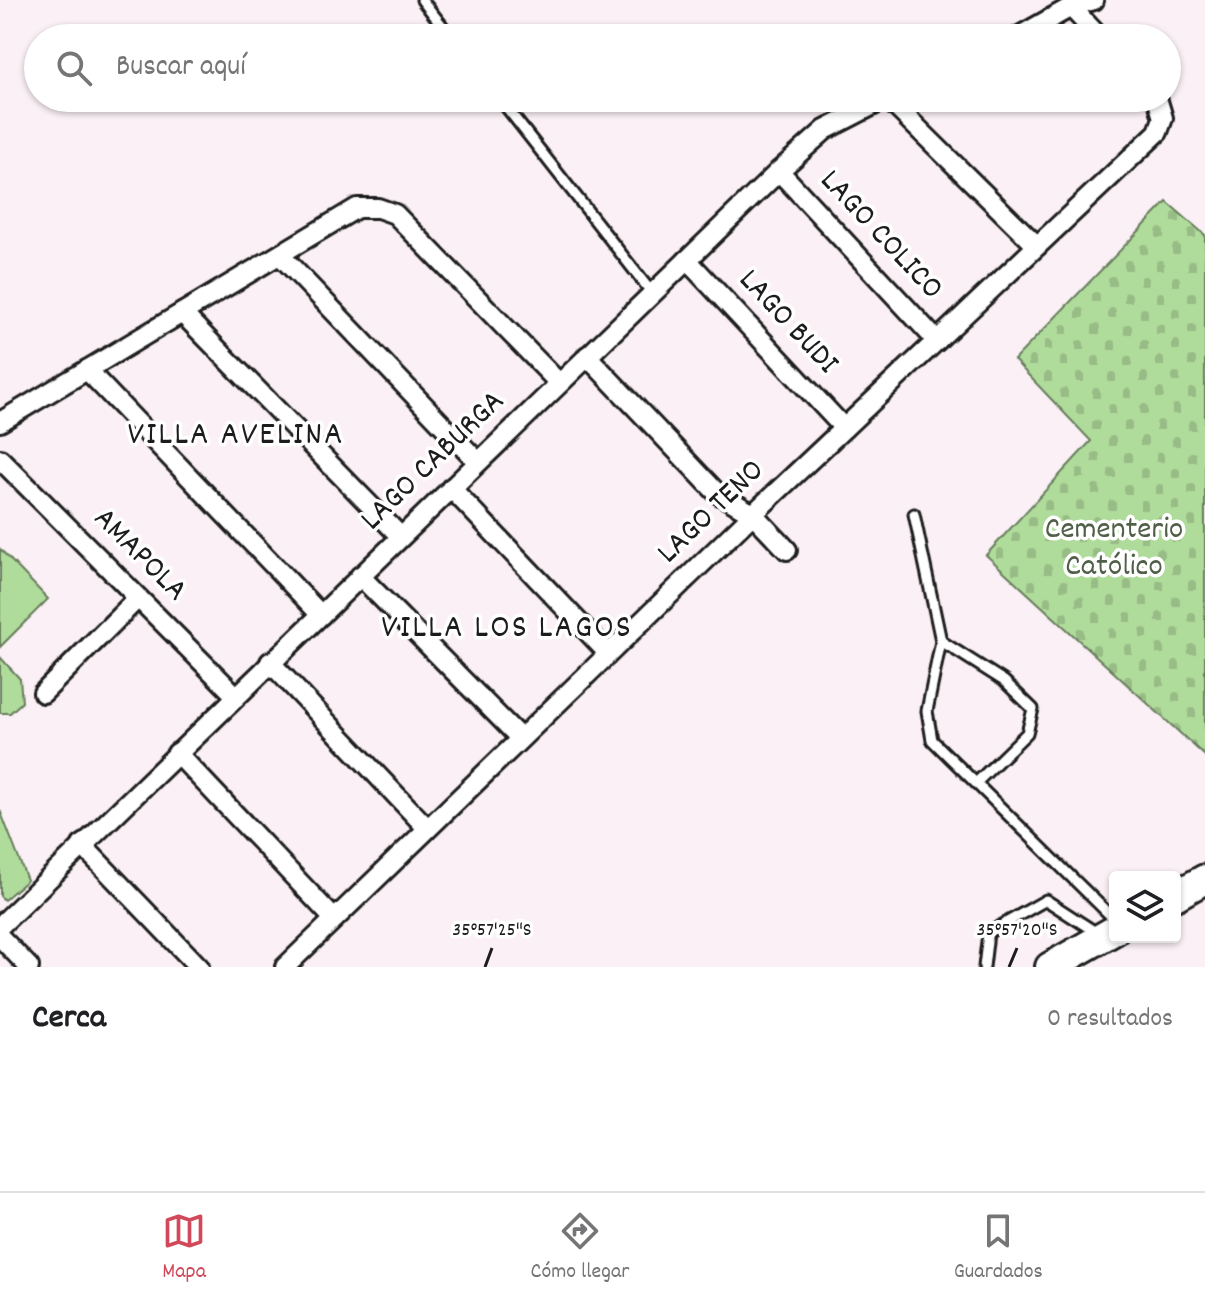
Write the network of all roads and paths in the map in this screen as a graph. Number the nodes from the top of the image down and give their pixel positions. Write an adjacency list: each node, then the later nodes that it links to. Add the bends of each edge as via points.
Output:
1 (422, 0): 4 (lane)
2 (1094, 0): 3 (street)
3 (1071, 7): 5 (street); 6 (street)
4 (441, 24)
5 (1041, 24)
6 (1087, 24)
7 (510, 112): 15 (lane)
8 (857, 112): 11 (street, LAGO CABURGA, via 813,139)
9 (901, 112): 12 (street)
10 (1161, 112): 12 (street, LAGO TENO, via 1158,132)
11 (779, 171): 14 (street, LAGO CABURGA); 17 (street, LAGO COLICO)
12 (1037, 246): 17 (street, LAGO TENO)
13 (280, 255): 16 (street); 20 (street, via 357,208 395,214); 24 (street)
14 (687, 260): 15 (street, LAGO CABURGA); 22 (street, LAGO BUDI)
15 (652, 293): 18 (street, LAGO CABURGA)
16 (182, 313): 19 (street); 28 (street)
17 (937, 341): 22 (street, LAGO TENO)
18 (587, 356): 20 (street, LAGO CABURGA); 26 (street, via 717,493)
19 (87, 370): 21 (street); 32 (street)
20 (559, 383): 24 (street, LAGO CABURGA)
21 (0, 422)
22 (844, 428): 26 (street, LAGO TENO)
23 (0, 459): 31 (street, AMAPOLA)
24 (477, 461): 25 (street, LAGO CABURGA)
25 (451, 488): 28 (street, LAGO CABURGA); 34 (street)
26 (753, 514): 29 (street); 34 (street, LAGO TENO)
27 (914, 514): 33 (lane)
28 (400, 536): 30 (street, LAGO CABURGA)
29 (787, 550)
30 (360, 576): 32 (street, LAGO CABURGA); 38 (street)
31 (138, 598): 36 (street); 37 (street, AMAPOLA)
32 (321, 615): 35 (street, LAGO CABURGA)
33 (941, 641): 40 (lane, via 927,711 932,740); 40 (lane, via 1004,681 1033,709 1027,733)
34 (608, 653): 38 (street, LAGO TENO)
35 (270, 662): 37 (street, LAGO CABURGA); 41 (street)
36 (43, 693)
37 (236, 696): 39 (street, LAGO CABURGA)
38 (520, 738): 41 (street, LAGO TENO)
39 (177, 753): 42 (street, LAGO CABURGA); 45 (street)
40 (977, 782): 47 (lane)
41 (427, 828): 45 (street, LAGO TENO)
42 (82, 845): 46 (street, LAGO CABURGA); 51 (street)
43 (1205, 879): 44 (main road)
44 (1181, 893)
45 (334, 919): 52 (street, LAGO TENO)
46 (2, 924): 50 (street)
47 (1109, 927)
48 (1109, 928): 53 (lane, via 1046,900 988,933)
49 (1109, 930): 54 (main road)
50 (29, 967)
51 (199, 967)
52 (285, 967)
53 (984, 967)
54 (1050, 967)

